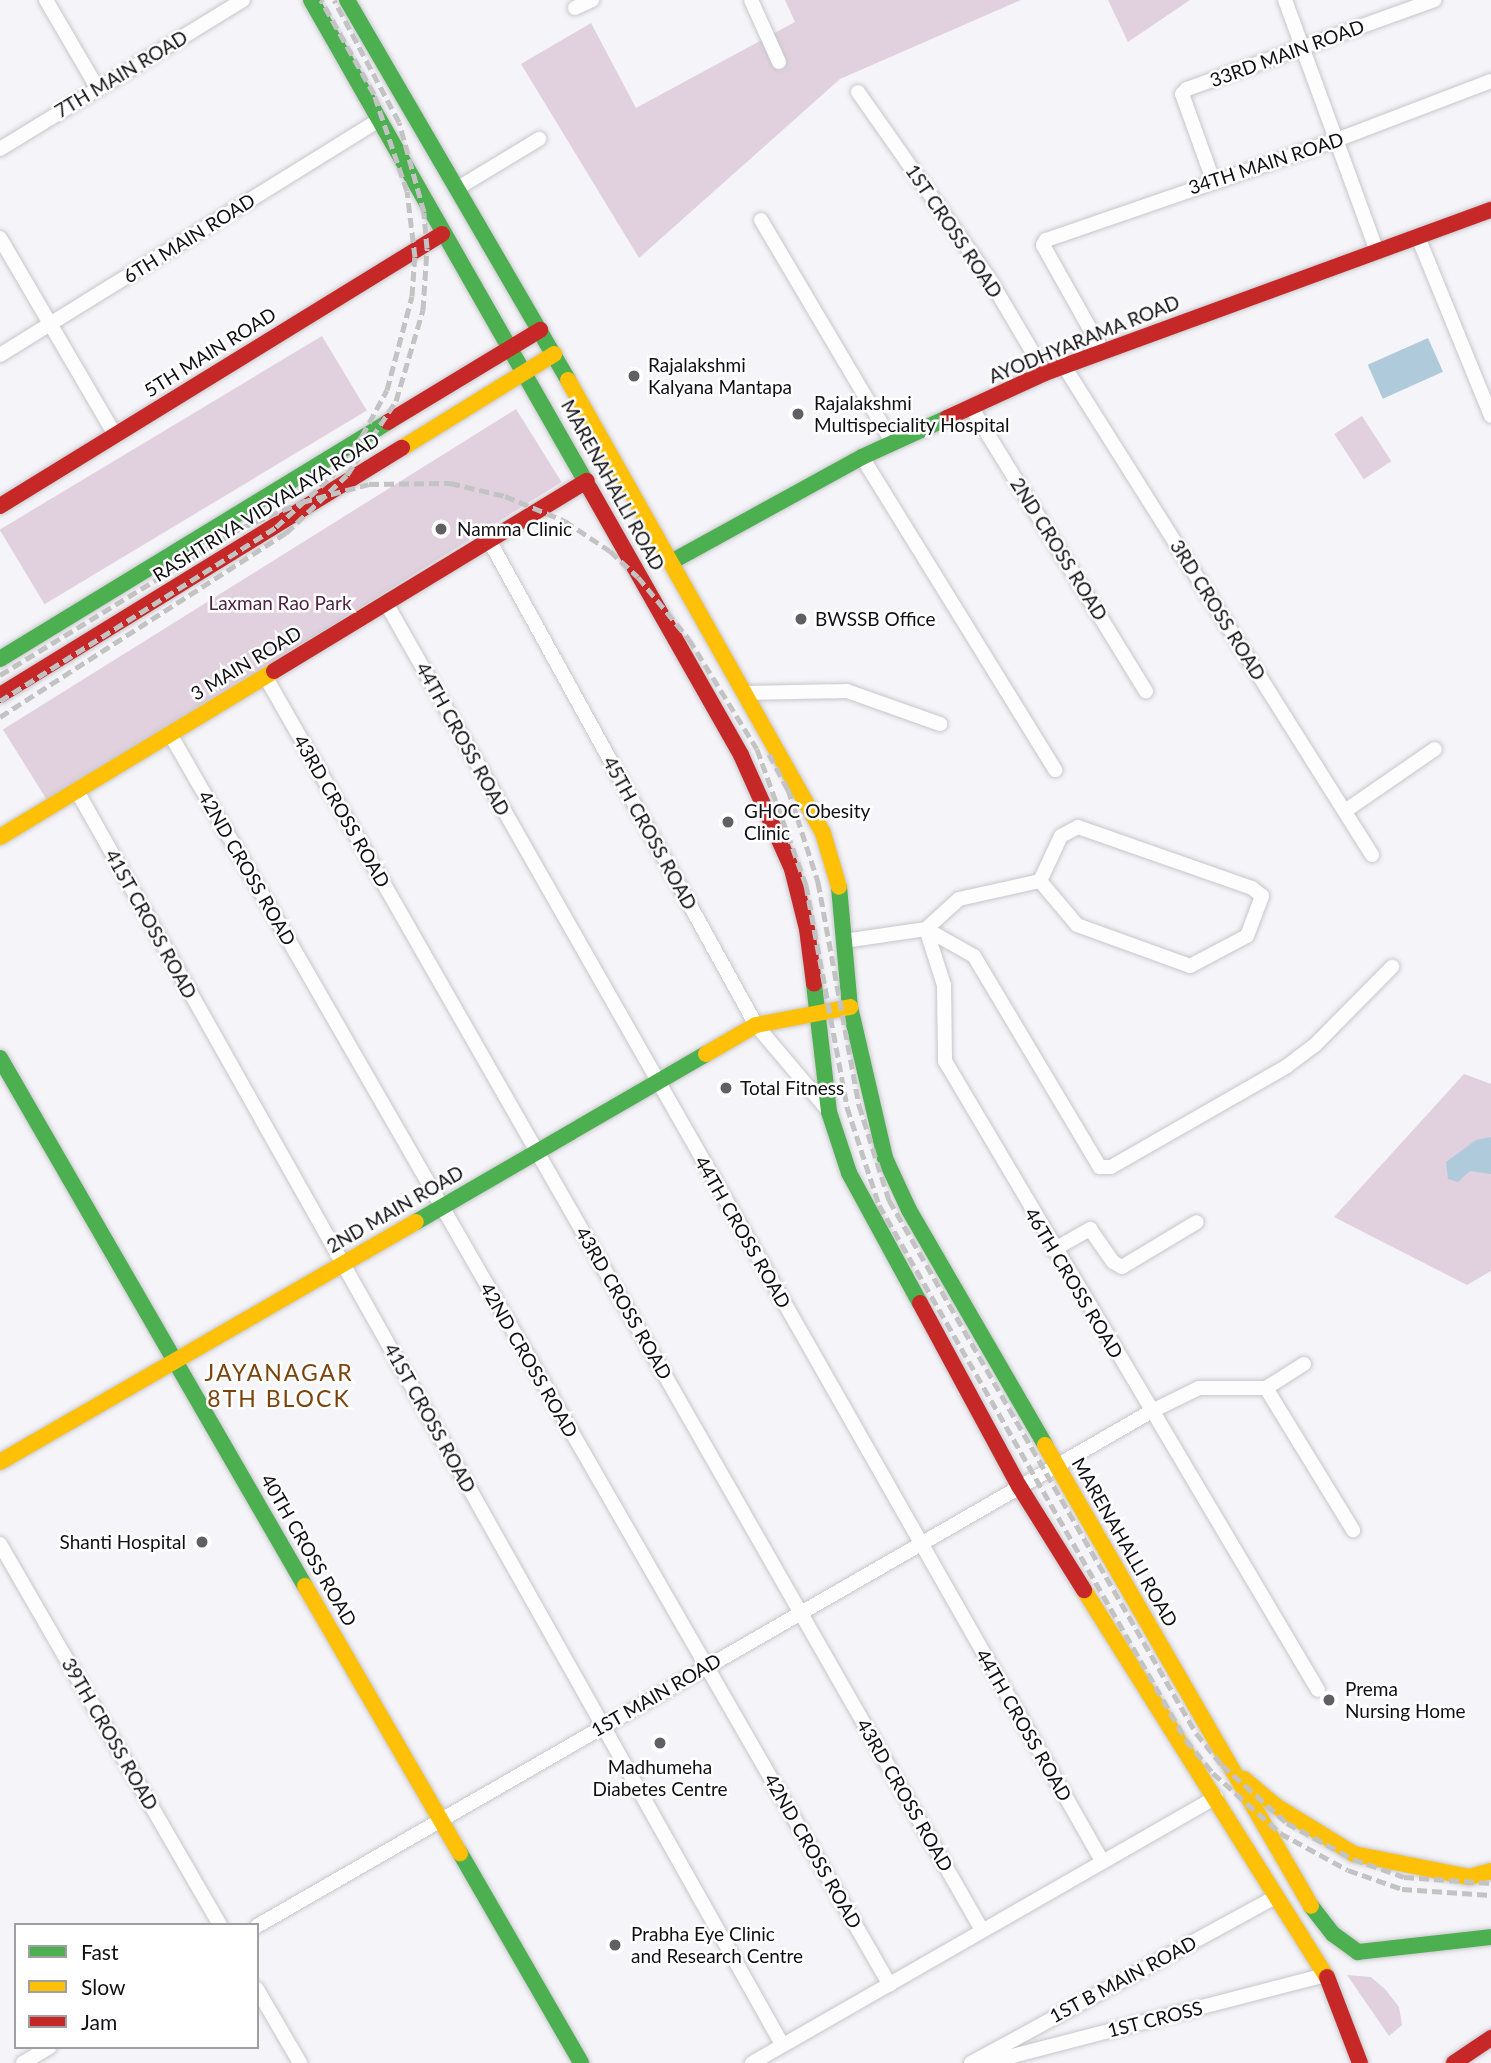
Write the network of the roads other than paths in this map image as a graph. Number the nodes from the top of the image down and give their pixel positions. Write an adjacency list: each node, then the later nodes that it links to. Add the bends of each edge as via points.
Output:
1 (46, 0): 13 (street)
2 (243, 0): 13 (street, 7TH MAIN ROAD)
3 (311, 0): 15 (main road, MARENAHALLI ROAD)
4 (347, 0): 20 (main road, MARENAHALLI ROAD)
5 (592, 0): 9 (street)
6 (751, 0): 11 (street)
7 (1286, 0): 10 (street)
8 (1434, 0): 10 (street, 33RD MAIN ROAD)
9 (575, 9)
10 (1304, 48): 17 (street); 19 (street, 33RD MAIN ROAD, via 1182,94)
11 (779, 62)
12 (1491, 81): 17 (street, 34TH MAIN ROAD)
13 (98, 89): 18 (street, 7TH MAIN ROAD)
14 (858, 92): 35 (street, 1ST CROSS ROAD, via 970,250)
15 (378, 121): 23 (main road, MARENAHALLI ROAD); 27 (street, 6TH MAIN ROAD)
16 (539, 139): 20 (street)
17 (1339, 139): 19 (street, 34TH MAIN ROAD); 26 (street)
18 (0, 149)
19 (1213, 180): 30 (street, 34TH MAIN ROAD, via 1046,240 1043,246)
20 (458, 188): 28 (main road, MARENAHALLI ROAD)
21 (1491, 211): 25 (main road, AYODHYARAMA ROAD)
22 (761, 220): 39 (street)
23 (442, 234): 29 (main road, MARENAHALLI ROAD); 38 (main road, 5TH MAIN ROAD)
24 (0, 237): 27 (street)
25 (1418, 237): 26 (main road, AYODHYARAMA ROAD); 37 (street)
26 (1377, 251): 30 (main road, AYODHYARAMA ROAD)
27 (50, 324): 32 (street, 6TH MAIN ROAD); 38 (street)
28 (540, 330): 29 (main road, RASHTRIYA VIDYALAYA ROAD); 31 (main road, MARENAHALLI ROAD)
29 (511, 347): 34 (main road, MARENAHALLI ROAD); 46 (main road, RASHTRIYA VIDYALAYA ROAD)
30 (1103, 352): 33 (main road, AYODHYARAMA ROAD)
31 (554, 354): 34 (main road, RASHTRIYA VIDYALAYA ROAD); 44 (main road, MARENAHALLI ROAD)
32 (0, 355)
33 (1064, 366): 35 (main road, AYODHYARAMA ROAD); 56 (street, 3RD CROSS ROAD)
34 (525, 370): 41 (main road, MARENAHALLI ROAD); 50 (main road, RASHTRIYA VIDYALAYA ROAD)
35 (1045, 373): 36 (main road, AYODHYARAMA ROAD)
36 (971, 407): 39 (main road, AYODHYARAMA ROAD); 48 (street, 2ND CROSS ROAD)
37 (1491, 416)
38 (115, 435): 42 (main road, 5TH MAIN ROAD)
39 (893, 443): 40 (main road, AYODHYARAMA ROAD)
40 (862, 457): 44 (main road, AYODHYARAMA ROAD); 54 (street)
41 (587, 481): 43 (main road, 3 MAIN ROAD); 64 (main road, MARENAHALLI ROAD, via 741,755 792,869 807,929)
42 (0, 506)
43 (489, 540): 45 (main road, 3 MAIN ROAD); 65 (street, 45TH CROSS ROAD)
44 (671, 562): 49 (main road, MARENAHALLI ROAD)
45 (386, 603): 47 (main road, 3 MAIN ROAD); 67 (street, 44TH CROSS ROAD)
46 (0, 659)
47 (265, 676): 52 (main road, 3 MAIN ROAD); 69 (street, 43RD CROSS ROAD)
48 (1146, 691)
49 (746, 692): 51 (street, via 846,691); 61 (main road, MARENAHALLI ROAD, via 824,833 841,892)
50 (0, 695)
51 (940, 724)
52 (170, 734): 55 (main road, 3 MAIN ROAD); 70 (street, 42ND CROSS ROAD)
53 (1435, 749): 56 (street)
54 (1055, 769)
55 (77, 791): 57 (main road, 3 MAIN ROAD); 73 (street, 41ST CROSS ROAD)
56 (1345, 811): 58 (street, 3RD CROSS ROAD)
57 (0, 837)
58 (1372, 855)
59 (1040, 881): 59 (street, via 1077,925 1182,965 1200,964 1247,936 1263,902 1252,888 1078,827 1060,836); 60 (street, via 959,899)
60 (926, 929): 61 (street); 62 (street, via 974,956 1100,1167 1111,1167 1287,1066 1315,1045); 72 (street, 46TH CROSS ROAD, via 944,985 945,1061)
61 (844, 941): 63 (main road, MARENAHALLI ROAD)
62 (1392, 967)
63 (850, 1007): 64 (main road); 79 (main road, MARENAHALLI ROAD, via 885,1158 909,1210)
64 (818, 1014): 65 (main road, 2ND MAIN ROAD); 68 (main road, MARENAHALLI ROAD)
65 (756, 1025): 67 (main road, 2ND MAIN ROAD); 68 (street, 45TH CROSS ROAD)
66 (0, 1058): 74 (main road, 40TH CROSS ROAD)
67 (657, 1083): 69 (main road, 2ND MAIN ROAD); 82 (street, 44TH CROSS ROAD)
68 (830, 1112): 80 (main road, MARENAHALLI ROAD, via 849,1172)
69 (537, 1152): 70 (main road, 2ND MAIN ROAD); 84 (street, 43RD CROSS ROAD)
70 (441, 1207): 73 (main road, 2ND MAIN ROAD); 85 (street, 42ND CROSS ROAD)
71 (1198, 1222): 72 (street, via 1122,1266 1113,1262 1090,1229)
72 (1053, 1250): 77 (street, 46TH CROSS ROAD)
73 (343, 1264): 74 (main road, 2ND MAIN ROAD); 87 (street, 41ST CROSS ROAD)
74 (175, 1361): 78 (main road, 2ND MAIN ROAD); 90 (main road, 40TH CROSS ROAD)
75 (1304, 1364): 76 (street)
76 (1266, 1388): 77 (street, 1ST MAIN ROAD, via 1199,1388); 81 (street)
77 (1152, 1411): 79 (street, 1ST MAIN ROAD); 86 (street, 46TH CROSS ROAD)
78 (0, 1462)
79 (1056, 1464): 80 (street, 1ST MAIN ROAD); 88 (main road, MARENAHALLI ROAD)
80 (1019, 1486): 82 (street, 1ST MAIN ROAD); 89 (main road, MARENAHALLI ROAD)
81 (1353, 1530)
82 (920, 1542): 84 (street, 1ST MAIN ROAD); 91 (street, 44TH CROSS ROAD)
83 (0, 1544): 94 (street, 39TH CROSS ROAD)
84 (800, 1612): 85 (street, 1ST MAIN ROAD); 96 (street, 43RD CROSS ROAD)
85 (706, 1666): 87 (street, 1ST MAIN ROAD); 101 (street, 42ND CROSS ROAD)
86 (1318, 1690)
87 (603, 1726): 90 (street, 1ST MAIN ROAD); 104 (street, 41ST CROSS ROAD)
88 (1231, 1769): 92 (main road, via 1276,1806 1354,1854 1469,1877); 97 (main road, MARENAHALLI ROAD, via 1307,1899)
89 (1216, 1797): 91 (street); 93 (main road, MARENAHALLI ROAD)
90 (440, 1820): 95 (street, 1ST MAIN ROAD); 108 (main road, 40TH CROSS ROAD)
91 (1102, 1861): 96 (street)
92 (1491, 1871)
93 (1276, 1897): 99 (main road, MARENAHALLI ROAD); 110 (street, 1ST B MAIN ROAD)
94 (219, 1923)
95 (259, 1925)
96 (982, 1930): 101 (street)
97 (1333, 1934): 98 (main road, MARENAHALLI ROAD, via 1358,1952); 99 (main road)
98 (1491, 1937)
99 (1314, 1957): 100 (main road, MARENAHALLI ROAD)
100 (1326, 1975): 111 (street, 1ST CROSS); 112 (main road, MARENAHALLI ROAD)
101 (890, 1985): 104 (street)
102 (259, 1992): 107 (street)
103 (1491, 2039): 113 (main road)
104 (782, 2044): 109 (street)
105 (47, 2049): 106 (street)
106 (23, 2063)
107 (300, 2063)
108 (581, 2063)
109 (752, 2063)
110 (971, 2063)
111 (985, 2063)
112 (1360, 2063)
113 (1454, 2063)

